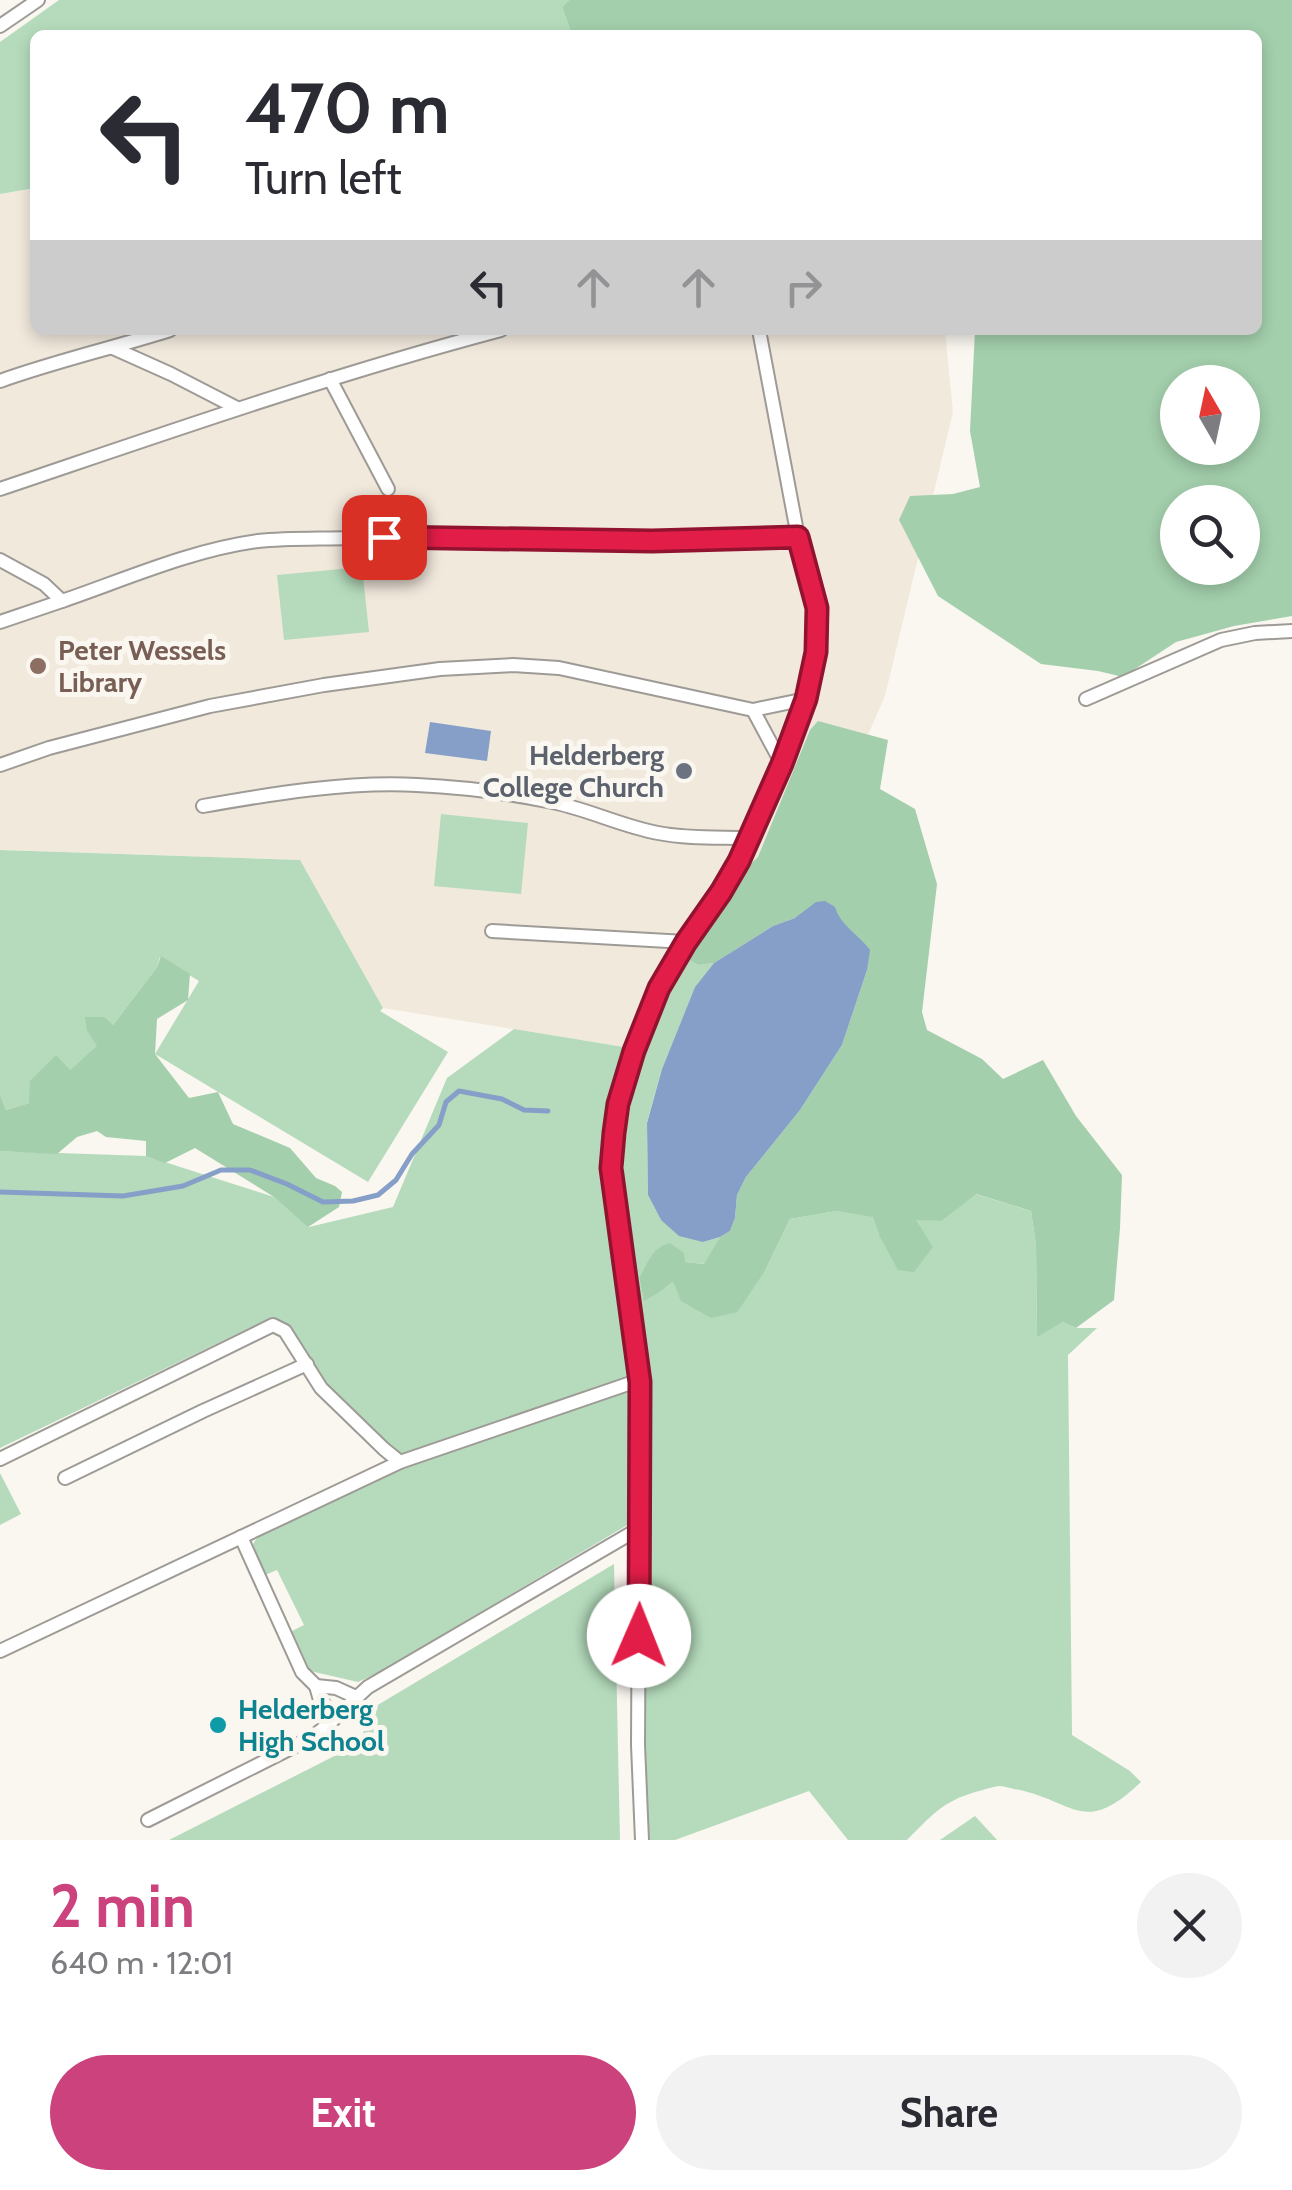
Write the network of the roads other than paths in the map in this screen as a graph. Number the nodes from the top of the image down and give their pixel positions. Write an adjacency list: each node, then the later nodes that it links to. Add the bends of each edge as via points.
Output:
1 (38, 0): 2 (street)
2 (0, 26)
3 (154, 335): 6 (street)
4 (482, 335): 7 (street)
5 (760, 335): 12 (street)
6 (113, 348): 8 (street); 9 (street)
7 (330, 379): 9 (street); 11 (street)
8 (0, 381)
9 (238, 408): 10 (street)
10 (0, 489)
11 (388, 489)
12 (798, 537): 14 (street, via 258,542); 17 (street, via 817,608)
13 (0, 560): 14 (street)
14 (62, 600): 15 (street)
15 (0, 622)
16 (1292, 631): 18 (street, via 1222,640)
17 (806, 699): 19 (street); 20 (street)
18 (1086, 699)
19 (753, 710): 20 (street); 21 (street, via 559,668 458,667 210,706)
20 (782, 764): 23 (street)
21 (0, 765)
22 (204, 806): 23 (street, via 270,794 417,785 546,800 656,833)
23 (750, 838): 25 (street)
24 (492, 931): 25 (street)
25 (686, 942): 27 (street, via 634,1051 614,1133 611,1168)
26 (307, 1364): 28 (street, via 285,1331 270,1325); 29 (street, via 321,1388); 30 (street)
27 (640, 1382): 29 (street); 31 (street)
28 (0, 1459)
29 (400, 1462): 32 (street)
30 (66, 1478)
31 (640, 1528): 35 (street); 38 (street)
32 (241, 1536): 33 (street); 34 (street, via 302,1672)
33 (0, 1651)
34 (316, 1686): 35 (street); 36 (street)
35 (356, 1697): 36 (street)
36 (334, 1716): 37 (street, via 309,1739)
37 (148, 1820)
38 (642, 1840)

